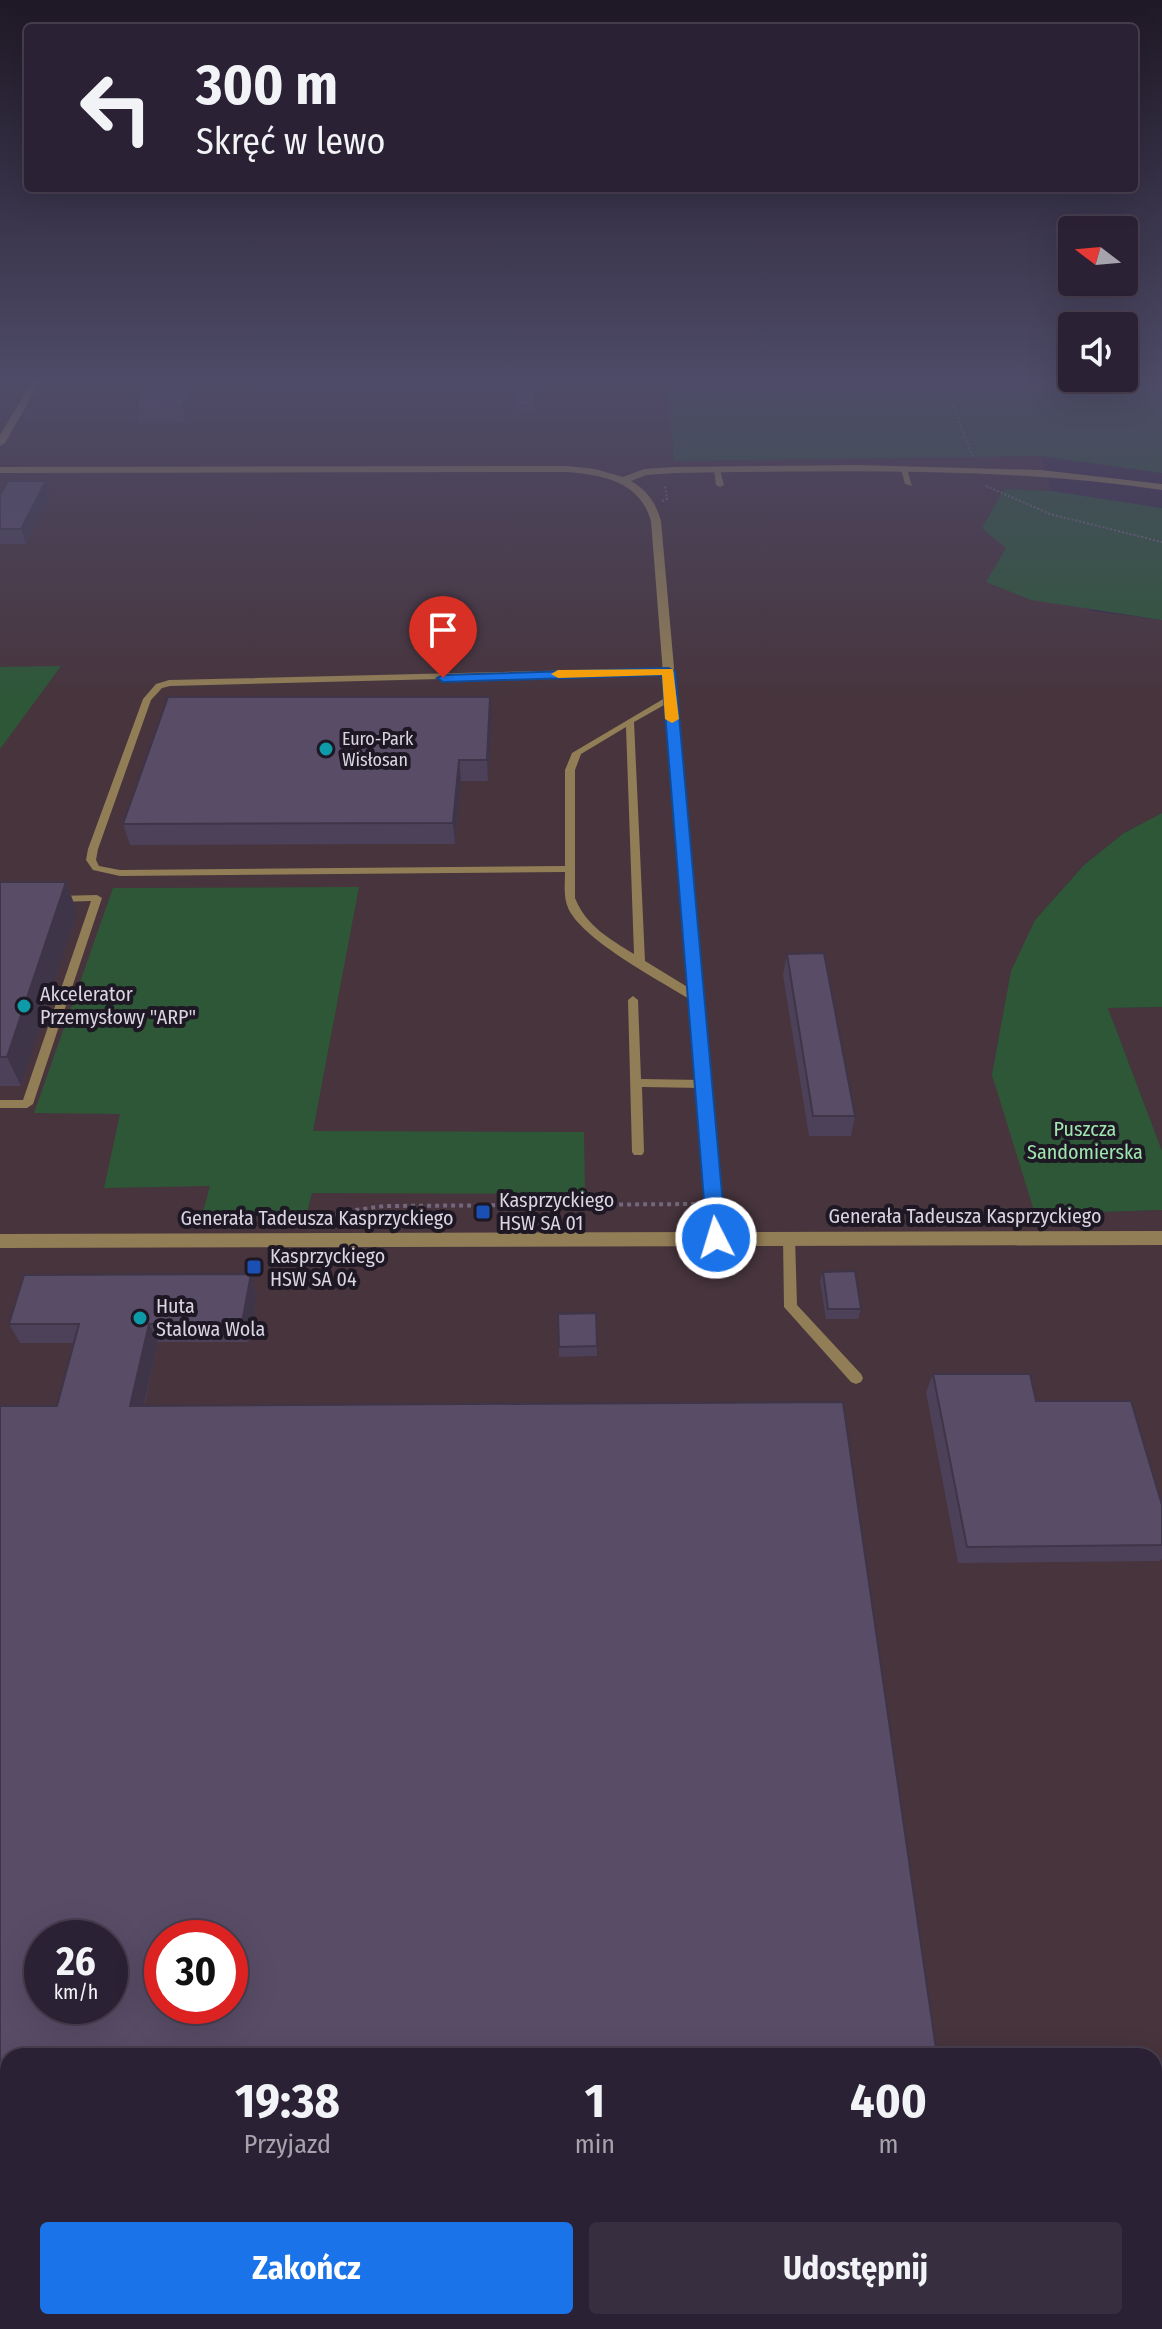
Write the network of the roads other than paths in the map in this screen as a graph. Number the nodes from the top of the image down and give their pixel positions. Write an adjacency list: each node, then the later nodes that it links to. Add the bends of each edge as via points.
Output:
1 (635, 489): 2 (street, via 654,508)
2 (668, 671): 3 (street); 5 (lane, via 159,686 147,699 91,860 96,868 120,873)
3 (670, 698): 4 (lane); 8 (street)
4 (630, 721): 5 (lane, via 577,753 570,770); 7 (lane)
5 (570, 869): 7 (lane, via 574,914)
6 (41, 899): 12 (lane, via 97,898 27,1104)
7 (640, 963): 8 (lane)
8 (695, 997): 11 (street)
9 (633, 1000): 10 (lane)
10 (636, 1083): 11 (lane); 13 (lane)
11 (703, 1084): 15 (street)
12 (0, 1104)
13 (638, 1152)
14 (789, 1237): 15 (street, Generała Tadeusza Kasprzyckiego); 16 (street, Generała Tadeusza Kasprzyckiego); 18 (lane, via 791,1307)
15 (716, 1238): 17 (street, Generała Tadeusza Kasprzyckiego)
16 (1162, 1238)
17 (0, 1241)
18 (856, 1378)

